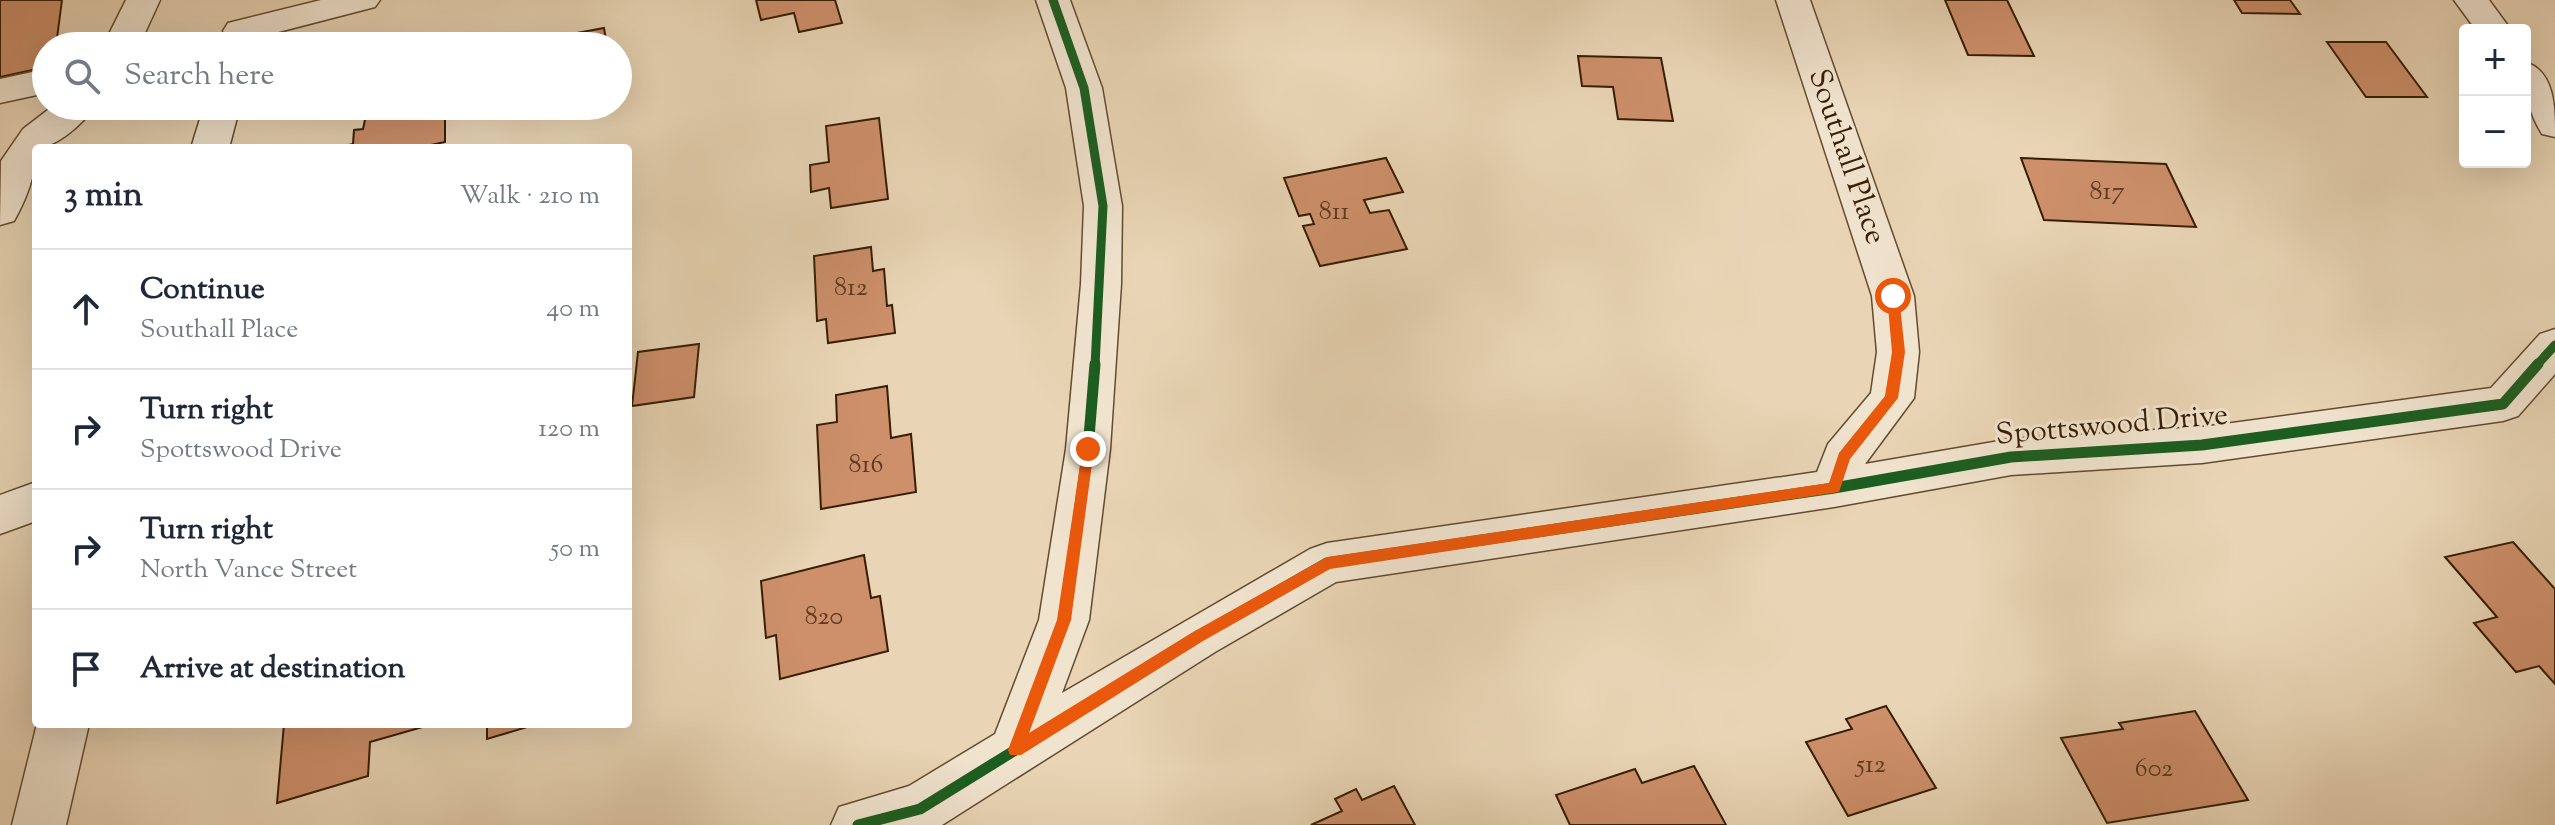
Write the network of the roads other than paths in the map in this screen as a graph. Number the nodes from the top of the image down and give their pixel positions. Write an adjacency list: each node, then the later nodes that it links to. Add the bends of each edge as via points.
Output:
1 (143, 0): 8 (street)
2 (363, 0): 7 (street)
3 (1053, 0): 23 (street, via 1084,88 1103,206 1101,284 1088,449 1064,620)
4 (1793, 0): 19 (street, Southall Place, via 1893,296 1898,352 1892,398 1844,457)
5 (2471, 0): 6 (street)
6 (2489, 24)
7 (244, 26)
8 (128, 32)
9 (2531, 81): 14 (street, via 2552,110)
10 (32, 84): 11 (street)
11 (0, 91)
12 (54, 120): 15 (street)
13 (218, 120): 16 (street)
14 (2555, 125)
15 (18, 142): 17 (street, via 20,161)
16 (211, 144)
17 (1, 213)
18 (2555, 345): 19 (street, Spottswood Drive, via 2503,404 2202,445 2011,457)
19 (1834, 488): 23 (street, Spottswood Drive, via 1327,563)
20 (32, 503): 21 (street)
21 (0, 515)
22 (62, 728): 24 (street)
23 (1015, 750): 25 (street, Spottswood Drive, via 920,809)
24 (39, 825)
25 (858, 825)

